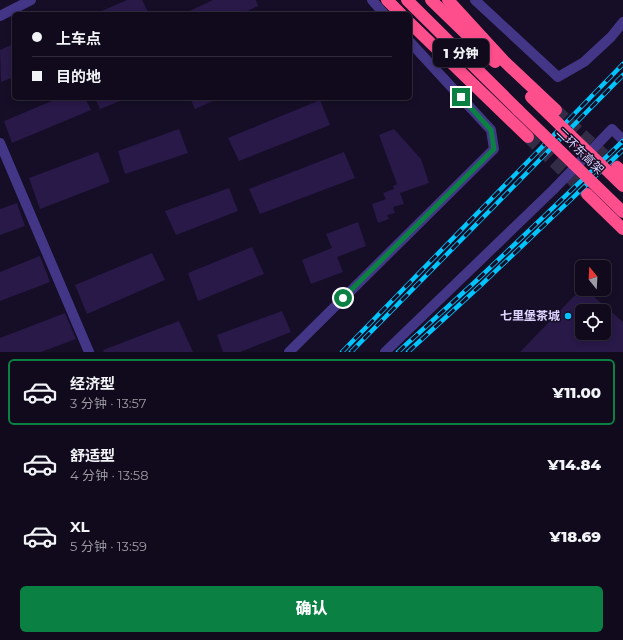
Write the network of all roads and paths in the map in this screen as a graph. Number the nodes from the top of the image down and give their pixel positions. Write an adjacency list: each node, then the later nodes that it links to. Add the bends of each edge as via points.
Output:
1 (31, 0): 10 (street)
2 (372, 0): 8 (street)
3 (387, 0): 9 (highway)
4 (407, 0): 20 (highway, 二环东高架, bridge)
5 (431, 0): 18 (highway, 二环东高架, bridge)
6 (448, 0): 14 (highway, via 504,61)
7 (475, 0): 11 (street, via 558,76 584,62)
8 (382, 12)
9 (399, 12)
10 (0, 16)
11 (623, 22)
12 (412, 25): 15 (highway)
13 (412, 44): 23 (street, via 491,130 494,149)
14 (556, 110)
15 (528, 136)
16 (623, 140): 24 (street, via 612,129 553,190)
17 (0, 143): 22 (street)
18 (623, 186)
19 (588, 194): 21 (highway)
20 (623, 212)
21 (623, 229)
22 (89, 352)
23 (289, 352)
24 (385, 352)

